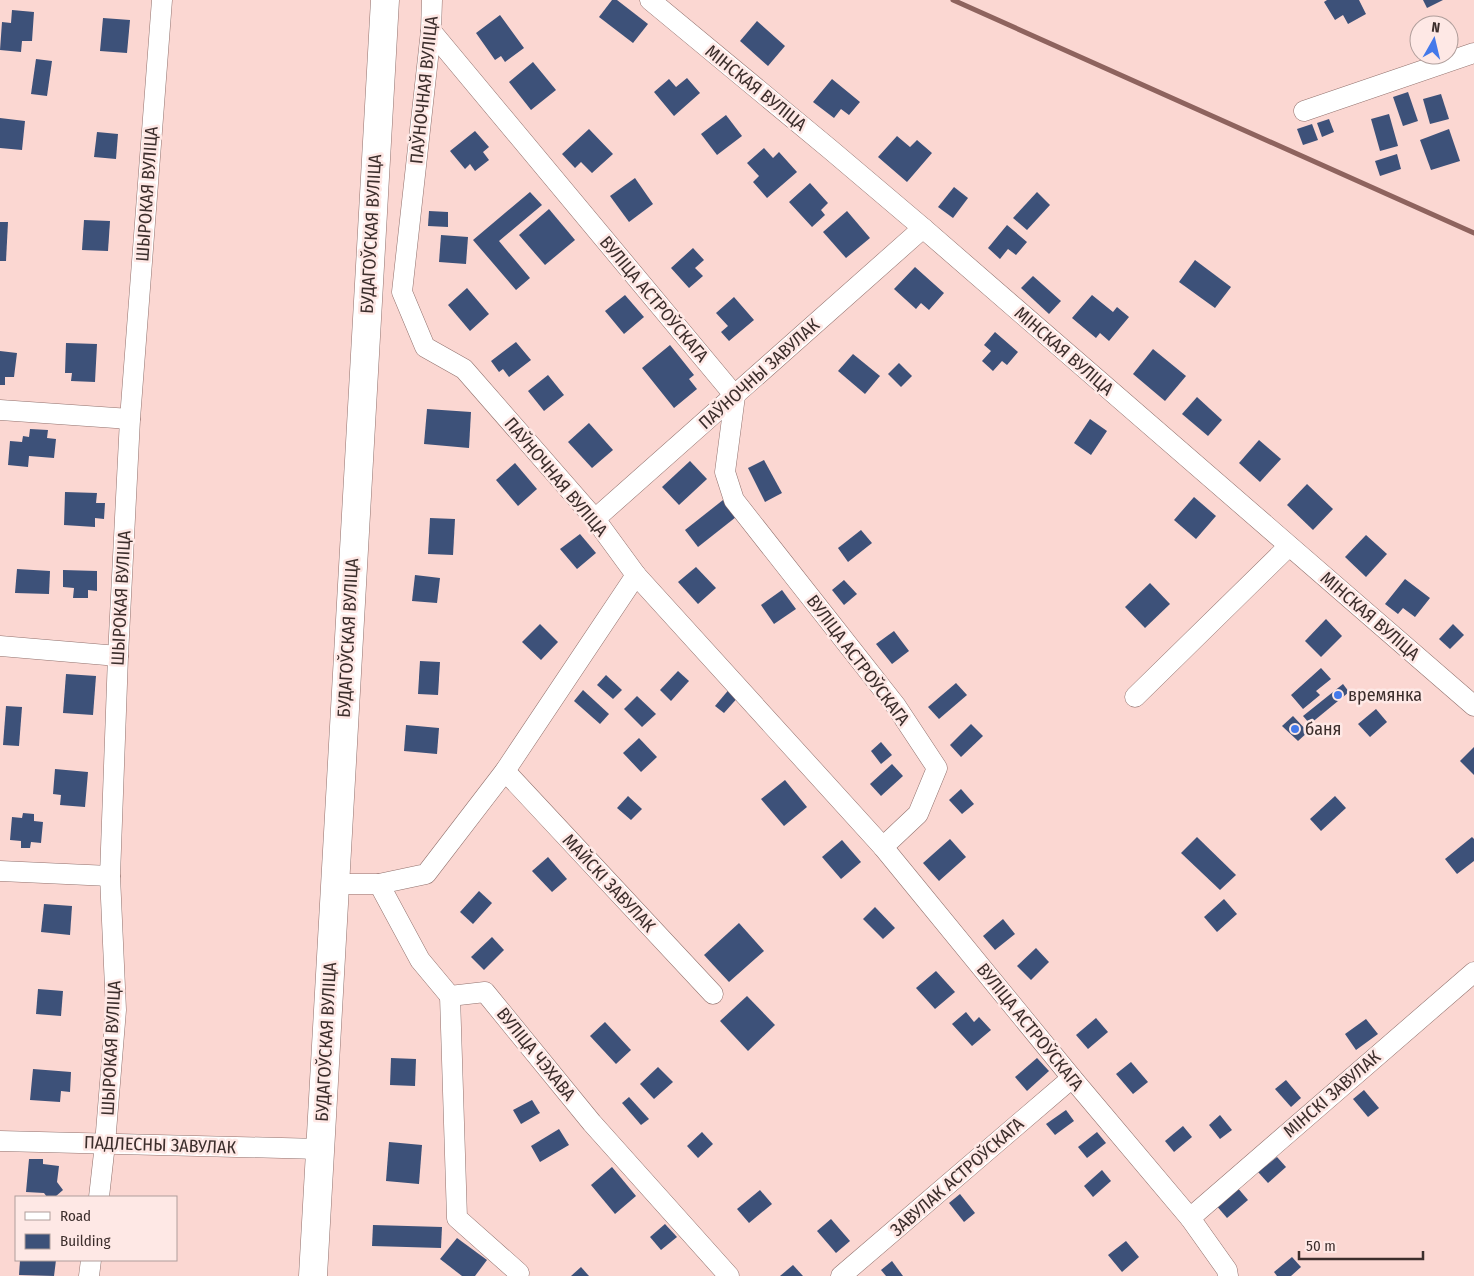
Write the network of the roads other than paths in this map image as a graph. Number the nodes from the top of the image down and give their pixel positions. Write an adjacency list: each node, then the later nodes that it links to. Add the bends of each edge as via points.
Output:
1 (162, 0): 11 (street, ШЫРОКАЯ ВУЛІЦА)
2 (385, 0): 23 (street, БУДАГОЎСКАЯ ВУЛІЦА)
3 (432, 0): 5 (street, ПАЎНОЧНАЯ ВУЛІЦА)
4 (650, 0): 8 (street, МІНСКАЯ ВУЛІЦА)
5 (431, 31): 9 (street, ВУЛІЦА АСТРОЎСКАГА); 12 (street, ПАЎНОЧНАЯ ВУЛІЦА, via 402,292 425,347 464,369)
6 (1474, 53): 7 (street)
7 (1304, 111)
8 (923, 228): 9 (street, ПАЎНОЧНЫ ЗАВУЛАК); 13 (street, МІНСКАЯ ВУЛІЦА)
9 (735, 396): 12 (street, ПАЎНОЧНЫ ЗАВУЛАК); 20 (street, ВУЛІЦА АСТРОЎСКАГА, via 725,472 734,500 896,706 937,768 918,814)
10 (0, 410): 11 (street)
11 (130, 419): 16 (street, ШЫРОКАЯ ВУЛІЦА)
12 (595, 519): 14 (street, ПАЎНОЧНАЯ ВУЛІЦА)
13 (1288, 546): 17 (street); 18 (street, МІНСКАЯ ВУЛІЦА)
14 (636, 575): 19 (street); 20 (street, ПАЎНОЧНАЯ ВУЛІЦА)
15 (0, 646): 16 (street)
16 (118, 656): 22 (street, ШЫРОКАЯ ВУЛІЦА)
17 (1135, 697)
18 (1474, 706)
19 (505, 772): 24 (street, via 426,874); 26 (street, МАЙСКІ ЗАВУЛАК)
20 (883, 847): 28 (street, ВУЛІЦА АСТРОЎСКАГА)
21 (0, 871): 22 (street)
22 (110, 876): 30 (street, ШЫРОКАЯ ВУЛІЦА, via 116,1010)
23 (334, 884): 24 (street); 31 (street, БУДАГОЎСКАЯ ВУЛІЦА)
24 (379, 884): 27 (street, via 420,960)
25 (1474, 972): 33 (street, МІНСКІ ЗАВУЛАК)
26 (713, 994)
27 (450, 996): 35 (street, via 456,1218); 38 (street, ВУЛІЦА ЧЭХАВА, via 486,992 592,1123)
28 (1072, 1078): 33 (street, ВУЛІЦА АСТРОЎСКАГА); 39 (street, ЗАВУЛАК АСТРОЎСКАГА)
29 (0, 1140): 30 (street, ПАДЛЕСНЫ ЗАВУЛАК)
30 (105, 1144): 31 (street, ПАДЛЕСНЫ ЗАВУЛАК); 32 (street, ШЫРОКАЯ ВУЛІЦА)
31 (320, 1149): 37 (street, БУДАГОЎСКАЯ ВУЛІЦА)
32 (99, 1196)
33 (1190, 1218): 40 (street, ВУЛІЦА АСТРОЎСКАГА)
34 (91, 1261): 36 (street)
35 (518, 1274)
36 (89, 1276)
37 (313, 1276)
38 (729, 1276)
39 (841, 1276)
40 (1228, 1276)

